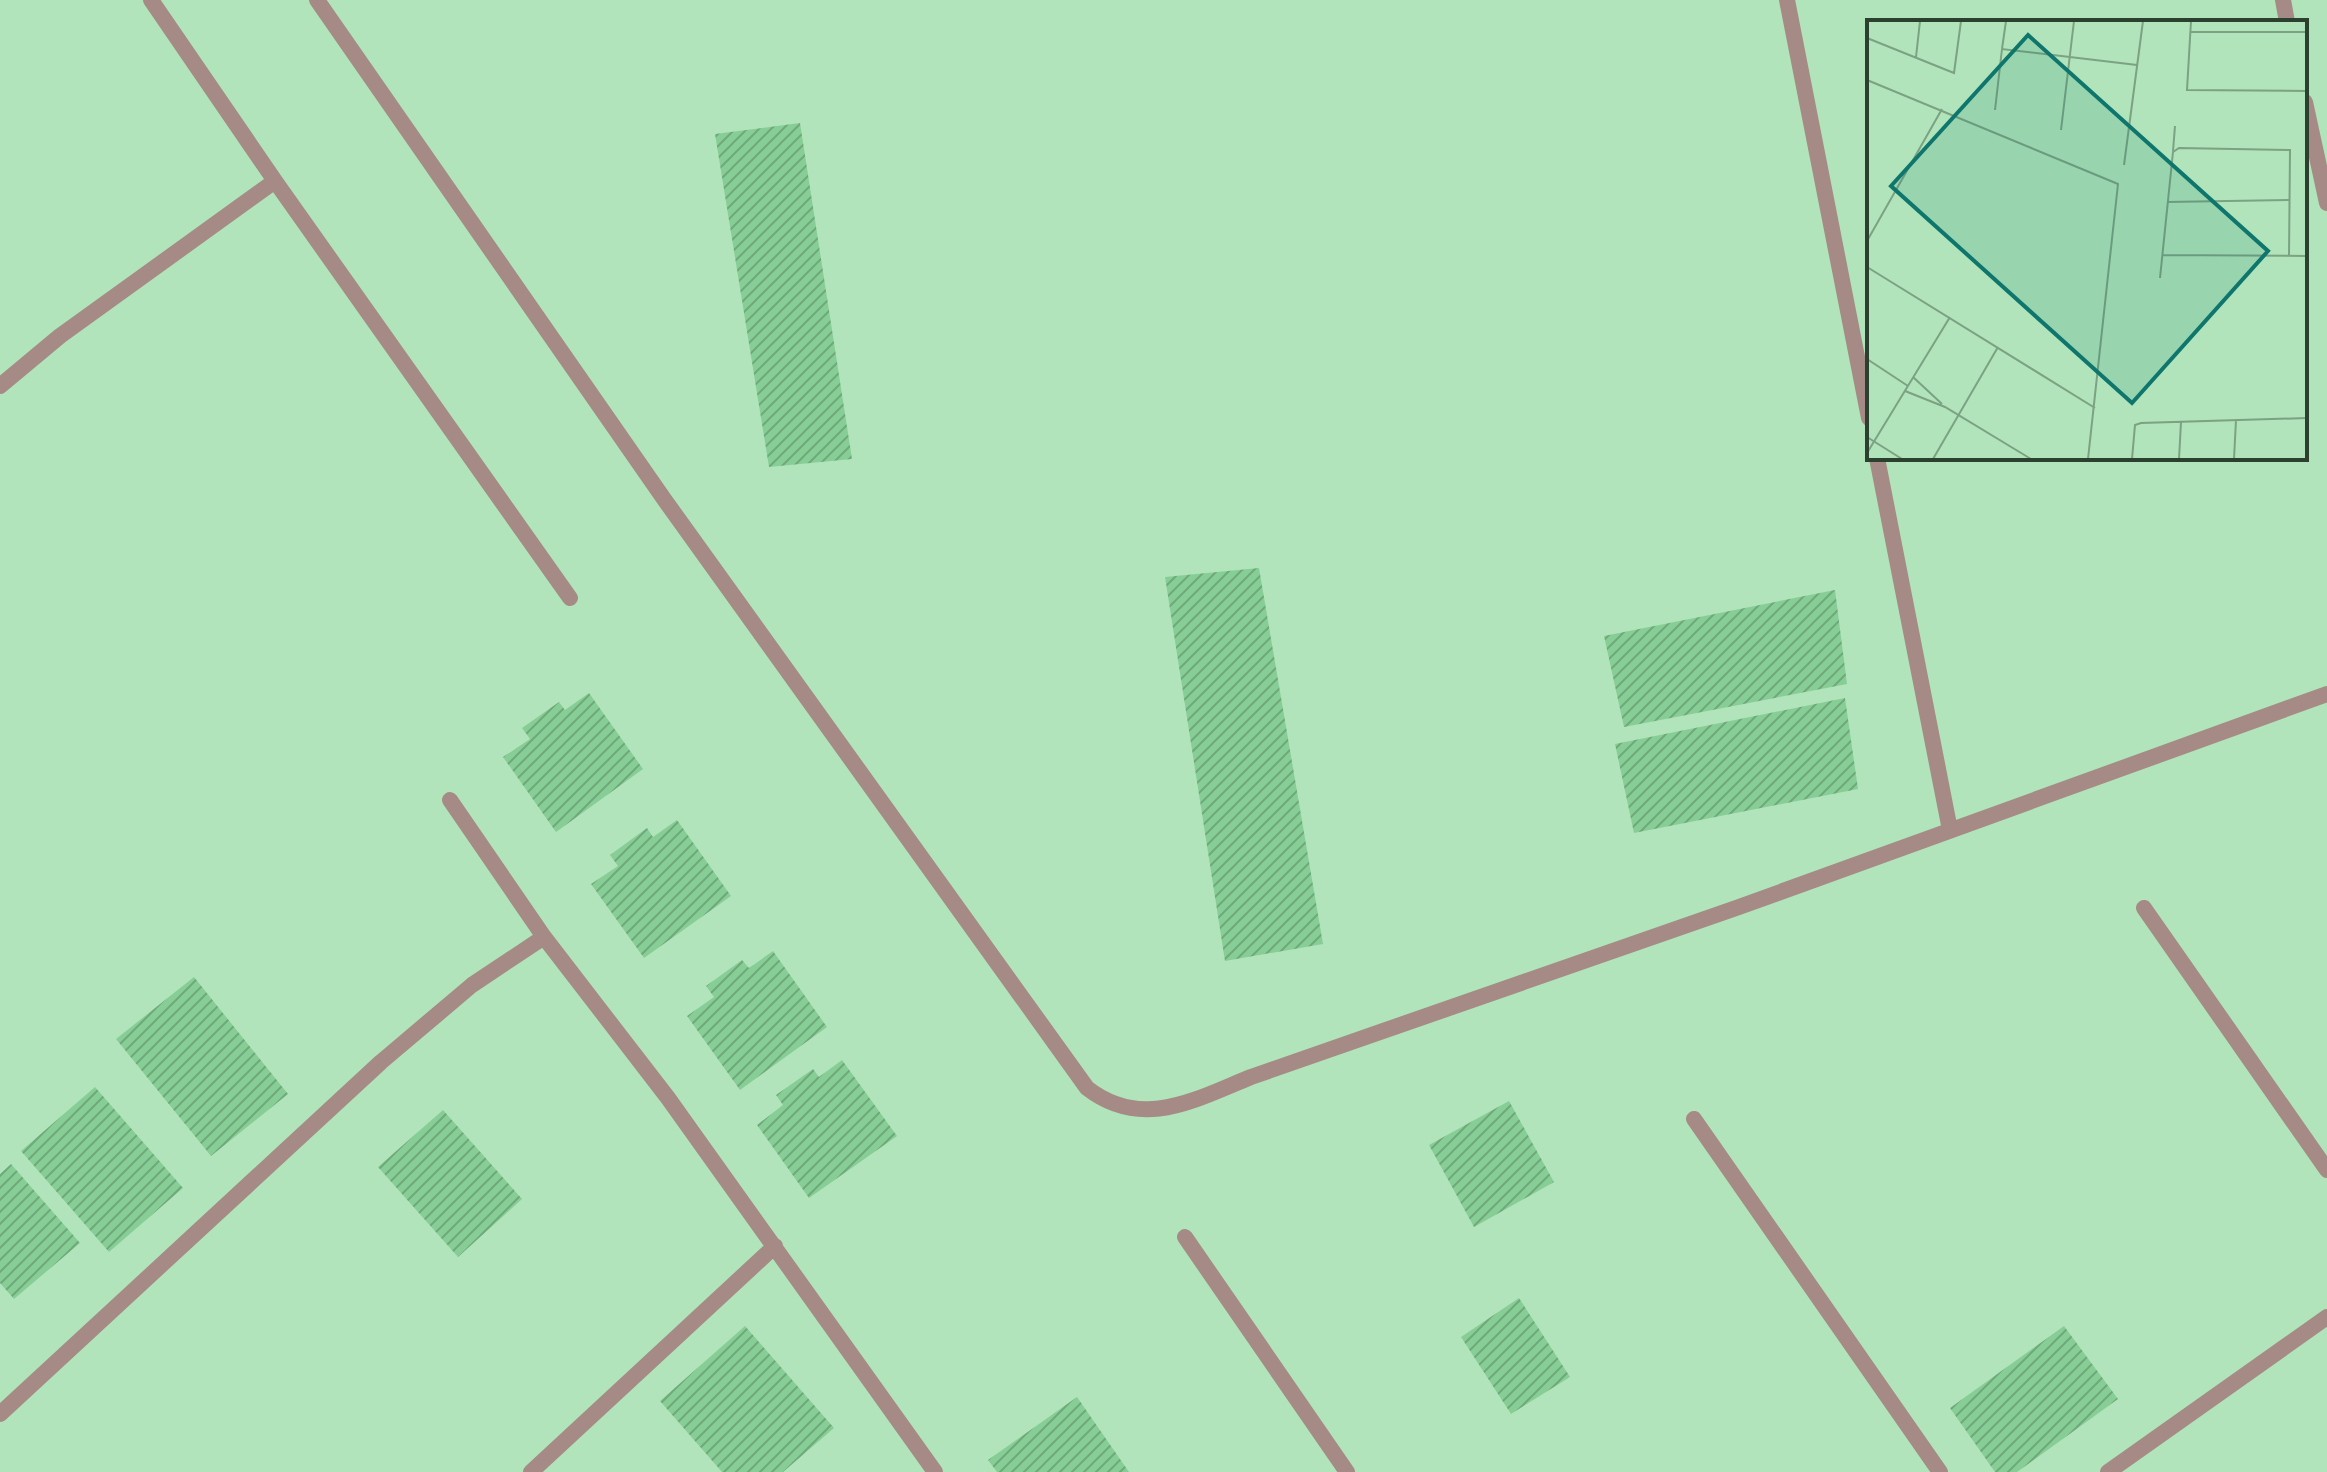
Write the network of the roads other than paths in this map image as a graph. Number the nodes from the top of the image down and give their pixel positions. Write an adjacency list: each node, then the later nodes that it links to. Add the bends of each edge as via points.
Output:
1 (151, 0): 7 (street)
2 (317, 0): 15 (street, via 664,499 1097,1097 1153,1111 1175,1107)
3 (1787, 0): 10 (street)
4 (2283, 0): 5 (street)
5 (2287, 20)
6 (2307, 111): 8 (street)
7 (275, 181): 9 (street, via 60,336); 12 (street)
8 (2327, 203)
9 (0, 386)
10 (1867, 408)
11 (1877, 460): 15 (street)
12 (570, 598)
13 (2327, 694): 15 (street)
14 (450, 800): 17 (street)
15 (1950, 830)
16 (2144, 908): 19 (street)
17 (544, 937): 21 (street); 23 (street, via 472,985 381,1062)
18 (1694, 1119): 27 (street)
19 (2327, 1170)
20 (1185, 1237): 26 (street)
21 (775, 1246): 24 (street); 25 (street)
22 (2327, 1317): 28 (street)
23 (0, 1414)
24 (531, 1472)
25 (935, 1472)
26 (1347, 1472)
27 (1940, 1472)
28 (2108, 1472)

